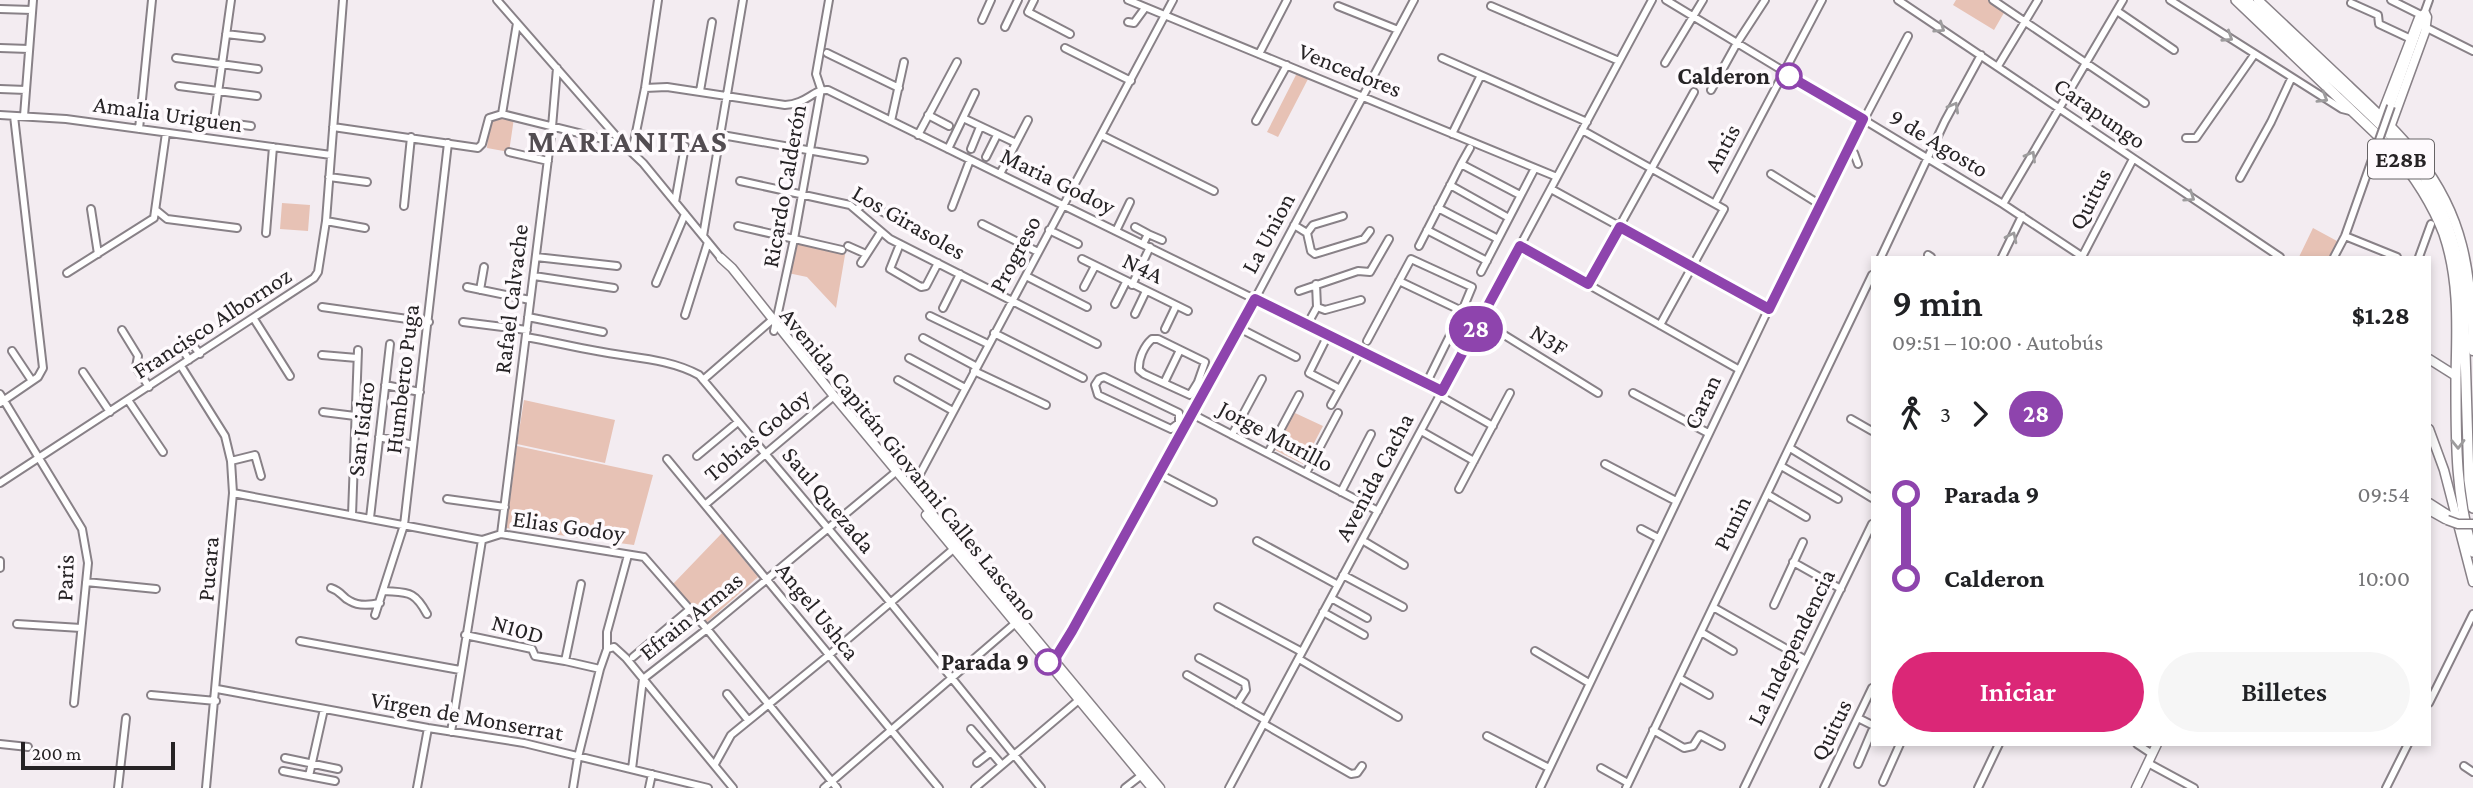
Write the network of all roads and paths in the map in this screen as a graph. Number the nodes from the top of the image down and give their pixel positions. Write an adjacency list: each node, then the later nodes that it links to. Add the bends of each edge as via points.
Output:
1 (33, 0): 37 (street)
2 (152, 0): 117 (street)
3 (231, 0): 49 (street)
4 (343, 0): 114 (street, Francisco Albornoz)
5 (497, 0): 32 (street, Avenida Capitán Giovanni Calles Lascano)
6 (658, 0): 81 (street)
7 (743, 0): 91 (street)
8 (829, 0): 84 (street, Ricardo Calderón, via 816,74)
9 (991, 0): 42 (street)
10 (1018, 0): 47 (street)
11 (1034, 0): 50 (street, via 1028,12)
12 (1128, 0): 35 (street, Vencedores)
13 (1173, 0): 39 (street, Progreso)
14 (1287, 0): 61 (street)
15 (1414, 0): 48 (street, La Union)
16 (1666, 0): 40 (street, 9 de Agosto)
17 (1703, 0): 40 (street)
18 (1765, 0): 54 (street)
19 (1822, 0): 76 (street, Antis)
20 (1898, 0): 62 (street, Carapungo, one-way to 62)
21 (1993, 0): 46 (street)
22 (2038, 0): 46 (street)
23 (2123, 0): 38 (street)
24 (2170, 0): 63 (street, one-way to 63)
25 (2236, 0): 96 (highway, E28B)
26 (2246, 0): 373 (highway, E28B, via 2405,151 2425,177 2449,226 2463,288)
27 (2258, 0): 103 (main road)
28 (2391, 0): 41 (street)
29 (2429, 0): 41 (street)
30 (1650, 1): 66 (street, Avenida Cacha)
31 (2351, 3): 53 (street, via 2378,15 2379,24)
32 (504, 4): 45 (street, Avenida Capitán Giovanni Calles Lascano)
33 (1339, 6): 48 (street)
34 (1491, 6): 66 (street)
35 (1145, 8): 39 (street, Vencedores); 44 (street, via 1135,23)
36 (0, 9): 37 (street)
37 (32, 10): 57 (street)
38 (2117, 11): 58 (street); 71 (street)
39 (1164, 16): 61 (street, Vencedores); 79 (street, Progreso)
40 (1693, 16): 54 (street, 9 de Agosto); 70 (street)
41 (2424, 19): 53 (main road); 59 (street); 111 (main road); 199 (street, bridge)
42 (982, 20)
43 (712, 22): 88 (street)
44 (1128, 22)
45 (517, 23): 74 (street, Avenida Capitán Giovanni Calles Lascano); 97 (street)
46 (2024, 23): 71 (street); 73 (street)
47 (1005, 27)
48 (1398, 30): 93 (street, La Union)
49 (226, 33): 52 (street); 69 (street)
50 (1070, 34)
51 (1908, 36): 105 (street, Caran)
52 (261, 38)
53 (2411, 39): 103 (main road)
54 (1737, 43): 76 (street, 9 de Agosto); 86 (street)
55 (0, 48): 57 (street)
56 (1065, 48): 79 (street)
57 (29, 49): 85 (street)
58 (2174, 50)
59 (2473, 51)
60 (827, 53): 82 (street)
61 (1259, 54): 72 (street, Vencedores)
62 (1981, 55): 73 (street, Carapungo); 143 (street, one-way to 62)
63 (2254, 55): 78 (street); 127 (street, via 2196,138)
64 (176, 58): 69 (street)
65 (1442, 58): 110 (street)
66 (1619, 61): 110 (street, Avenida Cacha)
67 (904, 62): 82 (street)
68 (957, 62): 98 (street)
69 (222, 63): 75 (street); 87 (street)
70 (1665, 63)
71 (2085, 64): 94 (street); 95 (street)
72 (1287, 65): 93 (street, Vencedores); 109 (street)
73 (1998, 66): 95 (street, Carapungo)
74 (557, 68): 115 (street, Rafael Calvache); 118 (street, Avenida Capitán Giovanni Calles Lascano)
75 (258, 69)
76 (1784, 73): 105 (street, 9 de Agosto); 166 (street, Antis)
77 (1480, 77): 121 (street)
78 (2291, 79): 96 (street, one-way to 96); 156 (street)
79 (1131, 81): 125 (street, Progreso)
80 (179, 86): 87 (street)
81 (645, 88): 88 (street); 140 (street)
82 (899, 88): 108 (street)
83 (0, 89): 85 (street)
84 (821, 89): 91 (street, via 796,105); 108 (street, Maria Godoy); 137 (street, Ricardo Calderón)
85 (26, 90): 101 (street)
86 (1711, 90)
87 (218, 91): 92 (street); 107 (street)
88 (700, 91): 91 (street)
89 (1694, 92): 151 (street)
90 (975, 93): 104 (street)
91 (728, 95): 122 (street)
92 (257, 96)
93 (1363, 96): 121 (street, Vencedores); 184 (street, La Union)
94 (2146, 103)
95 (2059, 108): 144 (street, Carapungo); 169 (street, one-way to 95)
96 (2356, 113): 301 (highway, E28B, via 2409,169 2443,233 2455,285)
97 (502, 114): 115 (street); 129 (street, via 487,120 479,148)
98 (928, 115): 113 (street); 123 (street)
99 (0, 116): 100 (street, Amalia Uriguen)
100 (14, 116): 101 (street, Amalia Uriguen); 306 (street, via 43,368)
101 (24, 116): 117 (street, Amalia Uriguen)
102 (174, 116): 107 (street)
103 (2381, 116): 111 (main road)
104 (963, 118): 116 (street); 135 (street)
105 (1863, 119): 138 (street, Caran); 143 (street, 9 de Agosto)
106 (1028, 120): 130 (street)
107 (214, 121): 112 (street)
108 (891, 121): 123 (street, Maria Godoy)
109 (1256, 121)
110 (1587, 122): 119 (street, Avenida Cacha)
111 (2390, 125): 288 (main road, via 2431,173 2449,208 2467,266)
112 (251, 126)
113 (949, 126)
114 (333, 127): 126 (street); 141 (street, Francisco Albornoz)
115 (552, 127): 128 (street); 147 (street, Rafael Calvache)
116 (980, 127): 124 (street); 136 (street)
117 (139, 128): 120 (street, Amalia Uriguen)
118 (610, 129): 128 (street); 131 (street, Avenida Capitán Giovanni Calles Lascano)
119 (1582, 130): 151 (street); 155 (street, Avenida Cacha)
120 (166, 133): 133 (street, Amalia Uriguen); 175 (street)
121 (1452, 134): 150 (street, Vencedores)
122 (722, 135): 137 (street); 198 (street)
123 (918, 135): 135 (street, Maria Godoy)
124 (997, 135): 130 (street); 142 (street)
125 (1101, 135): 161 (street); 167 (street, Progreso)
126 (411, 137): 129 (street); 170 (street)
127 (2186, 138)
128 (605, 140): 131 (street)
129 (448, 143): 267 (street, Humberto Puga)
130 (1016, 143): 152 (street)
131 (623, 144): 140 (street, Avenida Capitán Giovanni Calles Lascano)
132 (685, 146): 164 (street)
133 (272, 147): 141 (street, Amalia Uriguen); 194 (street)
134 (1470, 148): 148 (street)
135 (948, 149): 146 (street, Maria Godoy)
136 (971, 149)
137 (810, 150): 145 (street); 162 (street, Ricardo Calderón)
138 (1847, 150): 149 (street, via 1854,153); 168 (street, Caran)
139 (509, 152): 147 (street)
140 (632, 152): 164 (street, Avenida Capitán Giovanni Calles Lascano)
141 (331, 155): 154 (street, Francisco Albornoz)
142 (986, 157)
143 (1927, 159): 169 (street, 9 de Agosto); 212 (street)
144 (2133, 159): 215 (street, Quitus); 216 (street, Carapungo, one-way to 216)
145 (864, 160)
146 (970, 160): 152 (street, Maria Godoy); 171 (street)
147 (548, 161): 220 (street, Rafael Calvache)
148 (1461, 164): 159 (street); 163 (street)
149 (1858, 164)
150 (1535, 168): 155 (street, Vencedores); 163 (street)
151 (1653, 168): 166 (street); 186 (street)
152 (1000, 174): 167 (street, Maria Godoy)
153 (1771, 174): 168 (street)
154 (329, 177): 158 (street); 181 (street, Francisco Albornoz)
155 (1557, 177): 160 (street, Avenida Cacha)
156 (2240, 178)
157 (740, 181): 162 (street, Los Girasoles)
158 (367, 182)
159 (1450, 185): 172 (street); 180 (street)
160 (1551, 189): 186 (street); 208 (street, Avenida Cacha)
161 (1214, 191)
162 (802, 194): 174 (street, Los Girasoles); 200 (street, Ricardo Calderón)
163 (1520, 195): 180 (street)
164 (675, 202): 176 (street, Avenida Capitán Giovanni Calles Lascano)
165 (1130, 202): 192 (street)
166 (1715, 203): 229 (street, via 1724,209)
167 (1063, 204): 190 (street, Progreso); 192 (street, Maria Godoy)
168 (1819, 204): 258 (street, Caran)
169 (2003, 204): 178 (street, 9 de Agosto)
170 (404, 206)
171 (953, 207)
172 (1438, 208): 191 (street); 201 (street)
173 (90, 209): 210 (street)
174 (857, 209): 179 (street, via 869,205); 195 (street, Los Girasoles)
175 (156, 210): 187 (street, via 167,219); 210 (street, via 151,222)
176 (685, 214): 198 (street, Avenida Capitán Giovanni Calles Lascano); 238 (street)
177 (1343, 216): 196 (street, via 1313,225)
178 (2022, 216): 213 (street, one-way to 178); 214 (street, 9 de Agosto)
179 (895, 218)
180 (1509, 218): 201 (street)
181 (326, 221): 188 (street); 265 (street, Francisco Albornoz, via 314,278)
182 (2431, 223): 219 (street)
183 (982, 224): 209 (street)
184 (1294, 225): 196 (street); 248 (street, La Union)
185 (738, 226): 200 (street)
186 (1620, 227): 229 (street); 241 (street)
187 (236, 228)
188 (365, 228)
189 (1135, 228): 197 (street)
190 (1049, 230): 206 (street); 209 (street, Progreso)
191 (1427, 230): 223 (street); 224 (street)
192 (1116, 231): 207 (street, Maria Godoy)
193 (1370, 231): 196 (street, via 1364,239 1315,254)
194 (266, 233)
195 (881, 233): 205 (street, Los Girasoles); 211 (street)
196 (1307, 233)
197 (1147, 234): 202 (street); 207 (street)
198 (703, 236): 204 (street, Avenida Capitán Giovanni Calles Lascano)
199 (2345, 236): 217 (street); 218 (street)
200 (794, 239): 211 (street); 269 (street, Ricardo Calderón)
201 (1498, 239): 224 (street)
202 (1162, 240)
203 (1389, 240): 240 (street, via 1370,272 1358,271)
204 (708, 242): 221 (street, Avenida Capitán Giovanni Calles Lascano); 262 (street)
205 (900, 244): 226 (street, Los Girasoles); 226 (street, via 890,269 921,287 926,286)
206 (1078, 244)
207 (1147, 246): 239 (street); 248 (street, Maria Godoy)
208 (1520, 246): 241 (street); 266 (street, Avenida Cacha)
209 (1038, 252): 235 (street, Progreso)
210 (98, 254): 232 (street)
211 (866, 254): 225 (street)
212 (1881, 256)
213 (2002, 256)
214 (2082, 256)
215 (2084, 256)
216 (2278, 256)
217 (2335, 256)
218 (2395, 256)
219 (2418, 256)
220 (536, 257): 227 (street); 234 (street, Rafael Calvache)
221 (721, 258): 269 (main road, Avenida Capitán Giovanni Calles Lascano)
222 (1082, 259): 228 (street, N4A)
223 (1411, 259): 237 (street); 260 (street, via 1472,286)
224 (1487, 261): 231 (street)
225 (862, 263)
226 (938, 263): 233 (street, Los Girasoles)
227 (617, 266)
228 (1095, 266): 239 (street, N4A); 243 (street)
229 (1692, 266): 258 (street); 271 (street)
230 (484, 267): 245 (street)
231 (1481, 272)
232 (68, 273)
233 (960, 274): 250 (street, Los Girasoles); 257 (street)
234 (534, 276): 244 (street); 249 (street, Rafael Calvache)
235 (1026, 276): 250 (street, Progreso); 255 (street)
236 (1871, 277): 344 (street, Punin)
237 (1399, 281): 260 (street); 280 (street)
238 (656, 283)
239 (1129, 283): 246 (street, N4A); 252 (street)
240 (1316, 284): 247 (street); 256 (street)
241 (1588, 284): 271 (street)
242 (467, 287): 245 (street)
243 (1084, 287)
244 (614, 288)
245 (480, 290): 249 (street)
246 (1146, 291): 253 (street, N4A); 261 (street)
247 (1299, 291)
248 (1255, 299): 270 (street, Maria Godoy); 272 (street, La Union)
249 (530, 300): 264 (street, Rafael Calvache)
250 (1012, 300): 276 (street, Progreso); 283 (street, Los Girasoles)
251 (1361, 300): 256 (street, via 1325,310)
252 (1115, 304)
253 (1176, 306): 259 (street, N4A); 273 (street)
254 (322, 307): 267 (street)
255 (1087, 307)
256 (1317, 307): 270 (street)
257 (943, 308)
258 (1769, 309): 298 (street, Caran)
259 (1188, 311)
260 (1462, 311): 309 (street)
261 (1135, 314)
262 (685, 315)
263 (930, 316): 282 (street)
264 (528, 317): 275 (street); 277 (street, Rafael Calvache)
265 (254, 318): 289 (street, Francisco Albornoz); 300 (street)
266 (1480, 320): 317 (street, N3F); 319 (street, Avenida Cacha)
267 (429, 322): 315 (street, Humberto Puga)
268 (463, 322): 277 (street, Saul Quezada)
269 (773, 325): 304 (street); 321 (main road, Avenida Capitán Giovanni Calles Lascano)
270 (1307, 325): 278 (street, Maria Godoy)
271 (1660, 325): 298 (street)
272 (1239, 328): 291 (street); 312 (street, La Union)
273 (1165, 329)
274 (122, 330): 311 (street)
275 (603, 332)
276 (994, 333): 282 (street, Progreso); 302 (street)
277 (526, 334): 304 (street, Saul Quezada, via 690,370); 372 (street, Rafael Calvache)
278 (1328, 335): 287 (street, Maria Godoy); 314 (street, via 1308,373)
279 (923, 338): 297 (street)
280 (1367, 341)
281 (390, 344): 310 (street, San Isidro)
282 (988, 344): 297 (street, Progreso)
283 (1097, 344)
284 (358, 349): 292 (street)
285 (1180, 350): 307 (street, via 1205,362); 308 (street); 308 (street, via 1152,339 1143,352 1139,370)
286 (12, 351): 306 (street)
287 (1361, 351): 309 (street, Maria Godoy); 314 (street)
288 (2473, 351)
289 (200, 354): 294 (street, Francisco Albornoz); 294 (street, via 188,339 180,345)
290 (322, 355): 292 (street)
291 (1296, 357)
292 (357, 358): 331 (street)
293 (909, 358): 313 (street)
294 (190, 360): 296 (street, Francisco Albornoz)
295 (2431, 360): 301 (main road)
296 (181, 366): 311 (street, Francisco Albornoz); 351 (street, Pucara, via 225,436)
297 (975, 369): 313 (street, Progreso); 324 (street)
298 (1738, 369): 338 (street, Caran)
299 (83, 372): 327 (street)
300 (290, 376)
301 (2456, 376): 392 (highway, E28B, one-way to 392, via 2458,474)
302 (1083, 378)
303 (1262, 379): 341 (street)
304 (703, 380): 333 (street, Saul Quezada)
305 (898, 380): 326 (street)
306 (32, 381): 322 (street)
307 (1198, 382): 308 (street, via 1189,395); 312 (street)
308 (1164, 383)
309 (1426, 384): 319 (street, Maria Godoy)
310 (385, 385): 315 (street); 342 (street, San Isidro)
311 (149, 387): 323 (street, Francisco Albornoz)
312 (1207, 387): 330 (street, La Union)
313 (965, 388): 326 (street, Progreso)
314 (1340, 389): 325 (street)
315 (420, 392): 343 (street, Humberto Puga)
316 (1510, 393): 335 (street)
317 (1598, 393)
318 (1633, 393): 338 (street)
319 (1441, 394): 335 (street, Maria Godoy); 337 (street, Avenida Cacha)
320 (1299, 395): 346 (street)
321 (832, 397): 347 (street, Tobias Godoy); 355 (main road, Avenida Capitán Giovanni Calles Lascano)
322 (1, 399): 349 (street, Paris)
323 (128, 400): 327 (street, Francisco Albornoz); 345 (street)
324 (1046, 405)
325 (1331, 405)
326 (953, 411): 360 (street, Progreso)
327 (110, 412): 349 (street, Francisco Albornoz)
328 (323, 412): 331 (street)
329 (1338, 413): 356 (street)
330 (1192, 414): 334 (street, La Union); 341 (street, Jorge Murillo)
331 (355, 416): 376 (street)
332 (1851, 419): 336 (street)
333 (738, 422): 347 (street, Saul Quezada); 348 (street)
334 (1182, 426): 334 (street, via 1171,429 1105,399 1096,391 1097,381 1107,378 1179,412); 357 (street, La Union)
335 (1493, 426): 352 (street)
336 (1871, 430)
337 (1421, 431): 352 (street); 374 (street, Avenida Cacha)
338 (1708, 433): 368 (street, Caran)
339 (1371, 434): 362 (street)
340 (2431, 434): 401 (main road)
341 (1232, 435): 346 (street, Jorge Murillo)
342 (379, 437): 343 (street); 379 (street, San Isidro)
343 (413, 445): 381 (street, Humberto Puga)
344 (1790, 448): 354 (street, Punin); 365 (street)
345 (163, 452)
346 (1268, 453): 356 (street, Jorge Murillo)
347 (765, 454): 370 (street, Tobias Godoy); 383 (street, Saul Quezada)
348 (697, 456)
349 (38, 458): 359 (street, Francisco Albornoz); 400 (street, Paris, via 82,529)
350 (667, 459): 370 (street, Angel Ushca)
351 (231, 461): 358 (street, via 256,455); 363 (street, Pucara)
352 (1474, 461): 361 (street)
353 (1605, 464): 368 (street)
354 (1781, 466): 364 (street, Punin); 367 (street)
355 (895, 473): 360 (main road); 383 (street, Efrain Armas); 391 (main road, Avenida Capitán Giovanni Calles Lascano)
356 (1306, 473): 362 (street, Jorge Murillo)
357 (1159, 474): 369 (street); 438 (street, La Union)
358 (261, 476)
359 (0, 483)
360 (912, 489): 391 (main road)
361 (1459, 489)
362 (1341, 492): 374 (street, Jorge Murillo)
363 (233, 493): 376 (street, Elias Godoy); 446 (street, Pucara)
364 (1768, 494): 377 (street); 414 (street, Punin)
365 (1871, 497)
366 (447, 499): 372 (street)
367 (1838, 499)
368 (1676, 501): 386 (street, Caran)
369 (1213, 502)
370 (706, 504): 399 (street, Angel Ushca)
371 (2431, 505): 378 (main road)
372 (505, 507): 385 (street, Rafael Calvache)
373 (2473, 508)
374 (1378, 511): 388 (street, Avenida Cacha)
375 (2431, 511): 378 (main road)
376 (352, 515): 379 (street, Elias Godoy)
377 (1806, 517)
378 (2447, 517): 380 (main road, bridge)
379 (370, 518): 381 (street, Elias Godoy)
380 (2473, 522)
381 (404, 525): 387 (street, Elias Godoy); 407 (street, Humberto Puga)
382 (1871, 526): 406 (street, La Independencia)
383 (828, 528): 399 (street, Efrain Armas); 409 (street, Saul Quezada)
384 (1641, 529): 386 (street)
385 (501, 534): 387 (street, Elias Godoy); 393 (street, Elias Godoy)
386 (1658, 538): 445 (street, Caran)
387 (482, 540): 426 (street)
388 (1362, 540): 396 (street); 398 (street, Avenida Cacha)
389 (1257, 541): 403 (street)
390 (1803, 542): 395 (street)
391 (956, 547): 409 (street); 421 (main road)
392 (2473, 552)
393 (628, 555): 415 (street, Elias Godoy, via 644,557); 429 (street, via 607,632)
394 (0, 561): 397 (street)
395 (1793, 562): 406 (street); 411 (street)
396 (1404, 565)
397 (0, 568)
398 (1343, 575): 403 (street, Avenida Cacha); 413 (street)
399 (767, 579): 424 (street, Efrain Armas); 432 (street, Angel Ushca)
400 (86, 582): 405 (street); 423 (street, Paris)
401 (2473, 582)
402 (581, 584): 437 (street, N10D)
403 (1338, 585): 408 (street, Avenida Cacha)
404 (331, 588): 410 (street, via 354,603)
405 (156, 589)
406 (1840, 589): 436 (street, La Independencia)
407 (384, 591): 410 (street, Humberto Puga); 417 (street, via 414,595)
408 (1331, 597): 416 (street, Avenida Cacha); 419 (street)
409 (890, 602): 432 (street); 444 (street, Saul Quezada)
410 (380, 603): 418 (street, Humberto Puga)
411 (1774, 605)
412 (1219, 607): 433 (street)
413 (1403, 607)
414 (1713, 607): 425 (street, Punin); 436 (street)
415 (690, 609): 424 (street, Elias Godoy); 434 (street)
416 (1323, 612): 427 (street); 433 (street, Avenida Cacha)
417 (426, 614)
418 (375, 615)
419 (1367, 618)
420 (2472, 620): 452 (street)
421 (1018, 621): 438 (main road); 444 (street)
422 (17, 624): 423 (street)
423 (81, 628): 454 (street, Paris)
424 (707, 629): 443 (street, Efrain Armas); 456 (street, Elias Godoy)
425 (1701, 632): 431 (street); 442 (street, Punin)
426 (465, 635): 437 (street, N10D); 440 (street)
427 (1364, 635)
428 (300, 641): 440 (street)
429 (607, 649): 439 (street); 443 (street, via 617,649)
430 (1535, 651): 445 (street)
431 (1733, 651)
432 (829, 655): 456 (street); 467 (street, Angel Ushca)
433 (1300, 656): 458 (street); 462 (street, Avenida Cacha)
434 (633, 657)
435 (1199, 658): 455 (street, via 1245,683)
436 (1806, 660): 522 (street, La Independencia)
437 (565, 661): 439 (street)
438 (1053, 663): 451 (main road)
439 (600, 669): 482 (street)
440 (460, 670): 468 (street)
441 (1187, 675): 455 (street)
442 (1679, 678): 450 (street); 466 (street, Punin)
443 (643, 679): 487 (street); 492 (street, Efrain Armas)
444 (952, 679): 467 (street); 481 (street, Saul Quezada)
445 (1589, 683): 493 (street, Caran)
446 (217, 689): 453 (street, Pucara); 457 (street, Virgen de Monserrat)
447 (1871, 690): 460 (street, Quitus)
448 (727, 694): 461 (street)
449 (151, 695): 453 (street)
450 (1709, 695)
451 (1081, 698): 481 (street); 498 (main road)
452 (2431, 699)
453 (216, 701): 506 (street, Pucara)
454 (74, 703)
455 (1237, 704): 462 (street)
456 (768, 705): 461 (street); 502 (street, Elias Godoy)
457 (324, 709): 464 (street, Virgen de Monserrat); 486 (street)
458 (1398, 717)
459 (126, 718): 505 (street)
460 (1858, 718): 463 (street); 523 (street, Quitus)
461 (748, 720): 487 (street, via 727,740)
462 (1265, 722): 490 (street, via 1351,774 1357,774); 520 (street, Avenida Cacha)
463 (1871, 724)
464 (428, 729): 468 (street, Virgen de Monserrat); 507 (street)
465 (971, 729): 479 (street)
466 (1653, 730): 472 (street, via 1684,748 1693,746 1700,735); 504 (street, Punin)
467 (892, 731): 502 (street); 514 (street, Angel Ushca)
468 (451, 732): 482 (street, Virgen de Monserrat)
469 (1871, 733): 488 (street)
470 (1487, 736): 493 (street)
471 (0, 744): 478 (street)
472 (1721, 746)
473 (1899, 746): 503 (street)
474 (1998, 746): 524 (street)
475 (2140, 746): 480 (street)
476 (2156, 746): 480 (main road)
477 (2407, 746): 527 (street)
478 (28, 747)
479 (990, 752): 484 (street); 489 (street)
480 (2152, 754): 485 (main road)
481 (1014, 755): 489 (street); 516 (street, Saul Quezada)
482 (578, 757): 492 (street, Virgen de Monserrat); 508 (street)
483 (285, 758): 486 (street)
484 (977, 763)
485 (2148, 763): 525 (main road); 526 (street)
486 (312, 764): 495 (street); 500 (street)
487 (715, 764): 511 (street)
488 (1858, 764)
489 (1002, 765): 515 (street)
490 (1362, 766)
491 (2464, 766): 497 (street)
492 (632, 768): 499 (street, Virgen de Monserrat)
493 (1549, 768): 521 (street, Caran)
494 (1601, 768): 504 (street)
495 (338, 769)
496 (283, 771): 500 (street)
497 (2473, 772)
498 (1144, 773): 517 (street); 518 (main road); 519 (main road)
499 (652, 774): 509 (street); 510 (street, Virgen de Monserrat)
500 (309, 776): 501 (street)
501 (335, 781)
502 (831, 782): 512 (street); 513 (street, Elias Godoy)
503 (1883, 782)
504 (1627, 785)
505 (118, 788)
506 (206, 788)
507 (417, 788)
508 (573, 788)
509 (649, 788)
510 (708, 788)
511 (733, 788)
512 (824, 788)
513 (837, 788)
514 (939, 788)
515 (975, 788)
516 (1041, 788)
517 (1125, 788)
518 (1152, 788)
519 (1160, 788)
520 (1229, 788)
521 (1539, 788)
522 (1744, 788)
523 (1824, 788)
524 (1978, 788)
525 (2136, 788)
526 (2194, 788)
527 (2386, 788)

